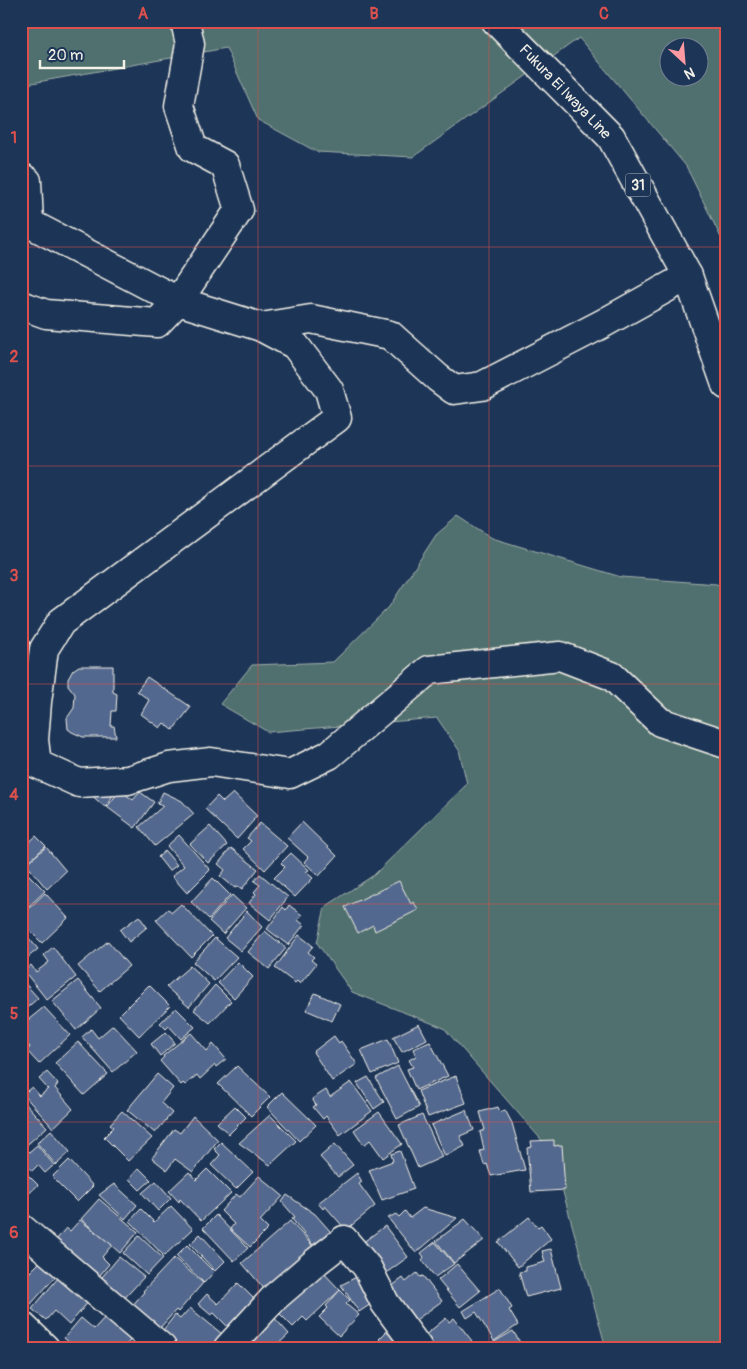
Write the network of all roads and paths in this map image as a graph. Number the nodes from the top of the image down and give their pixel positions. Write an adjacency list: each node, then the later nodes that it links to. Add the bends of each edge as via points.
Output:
1 (185, 21): 6 (street, via 190,44 179,106 193,148 225,165 239,210)
2 (496, 21): 5 (street, Fukura Ei Iwaya Line / 31, via 611,137)
3 (21, 177): 4 (street, via 27,182)
4 (25, 221): 6 (street)
5 (688, 276): 8 (street, via 482,386 454,390 390,335 311,319); 9 (street, Fukura Ei Iwaya Line / 31)
6 (178, 301): 7 (street, via 157,324 46,314); 8 (street)
7 (21, 304)
8 (260, 327): 11 (street, via 294,345 329,390 338,418 61,622 44,649)
9 (726, 385)
10 (726, 744): 11 (street, via 660,722 612,676 560,656 429,670 329,755 290,774 211,762 168,767 128,780 78,783)
11 (29, 772)
12 (21, 1228): 15 (street)
13 (21, 1325): 14 (street)
14 (45, 1348)
15 (162, 1348)
16 (228, 1348): 17 (street, via 275,1297 344,1240 367,1267 385,1303)
17 (418, 1348)

